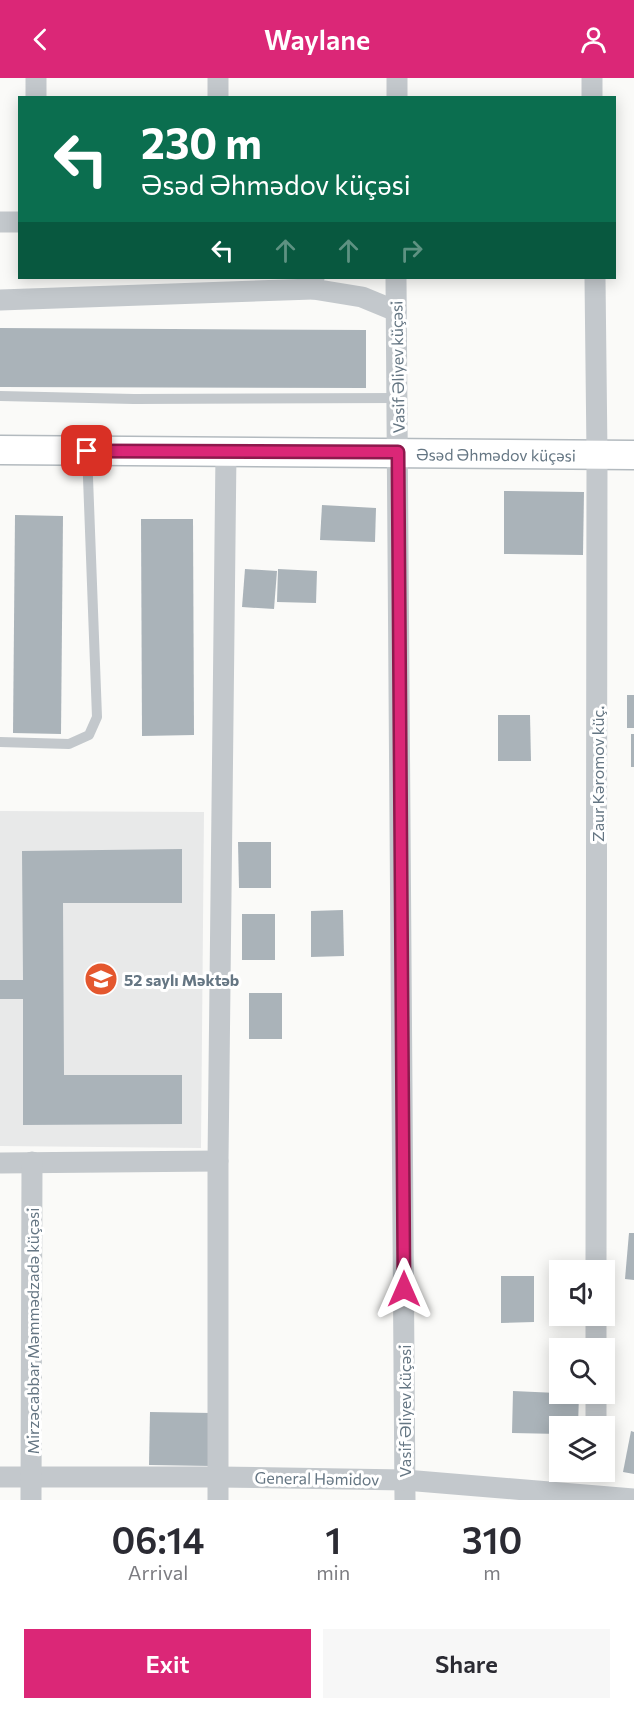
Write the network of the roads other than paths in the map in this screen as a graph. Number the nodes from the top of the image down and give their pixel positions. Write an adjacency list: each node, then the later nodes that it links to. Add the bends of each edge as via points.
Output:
1 (36, 78): 5 (street)
2 (218, 78): 6 (street)
3 (397, 78): 7 (street)
4 (592, 78): 8 (street)
5 (36, 96)
6 (218, 96)
7 (397, 96)
8 (592, 96)
9 (0, 222): 10 (street)
10 (18, 222)
11 (396, 279): 15 (street, Vasif Əliyev küçəsi)
12 (595, 279): 22 (street, Zaur Kəromov küç.)
13 (313, 283): 14 (street); 15 (street)
14 (0, 300)
15 (396, 311): 17 (street, Vasif Əliyev küçəsi)
16 (0, 396): 17 (lane)
17 (397, 398): 21 (street, Vasif Əliyev küçəsi)
18 (0, 450): 19 (street, Əsəd Əhmədov küçəsi)
19 (87, 451): 20 (street, Əsəd Əhmədov küçəsi); 24 (lane, via 97,717 89,735 69,744)
20 (226, 452): 21 (street, Əsəd Əhmədov küçəsi); 25 (street)
21 (398, 452): 22 (street, Əsəd Əhmədov küçəsi); 32 (street, Vasif Əliyev küçəsi)
22 (597, 454): 23 (street, Əsəd Əhmədov küçəsi); 28 (street, Zaur Kəromov küç.)
23 (634, 455)
24 (0, 742)
25 (218, 1161): 27 (street); 30 (street)
26 (0, 1162): 27 (street)
27 (32, 1162): 31 (street, Mirzəcabbar Məmmədzadə küçəsi)
28 (596, 1260)
29 (0, 1477): 31 (street, General Həmidov)
30 (218, 1477): 31 (street, General Həmidov); 32 (street, General Həmidov); 36 (street)
31 (31, 1478): 35 (street, Mirzəcabbar Məmmədzadə küçəsi)
32 (405, 1490): 33 (street, General Həmidov)
33 (588, 1497): 34 (street, General Həmidov)
34 (634, 1499)
35 (31, 1500)
36 (218, 1500)

